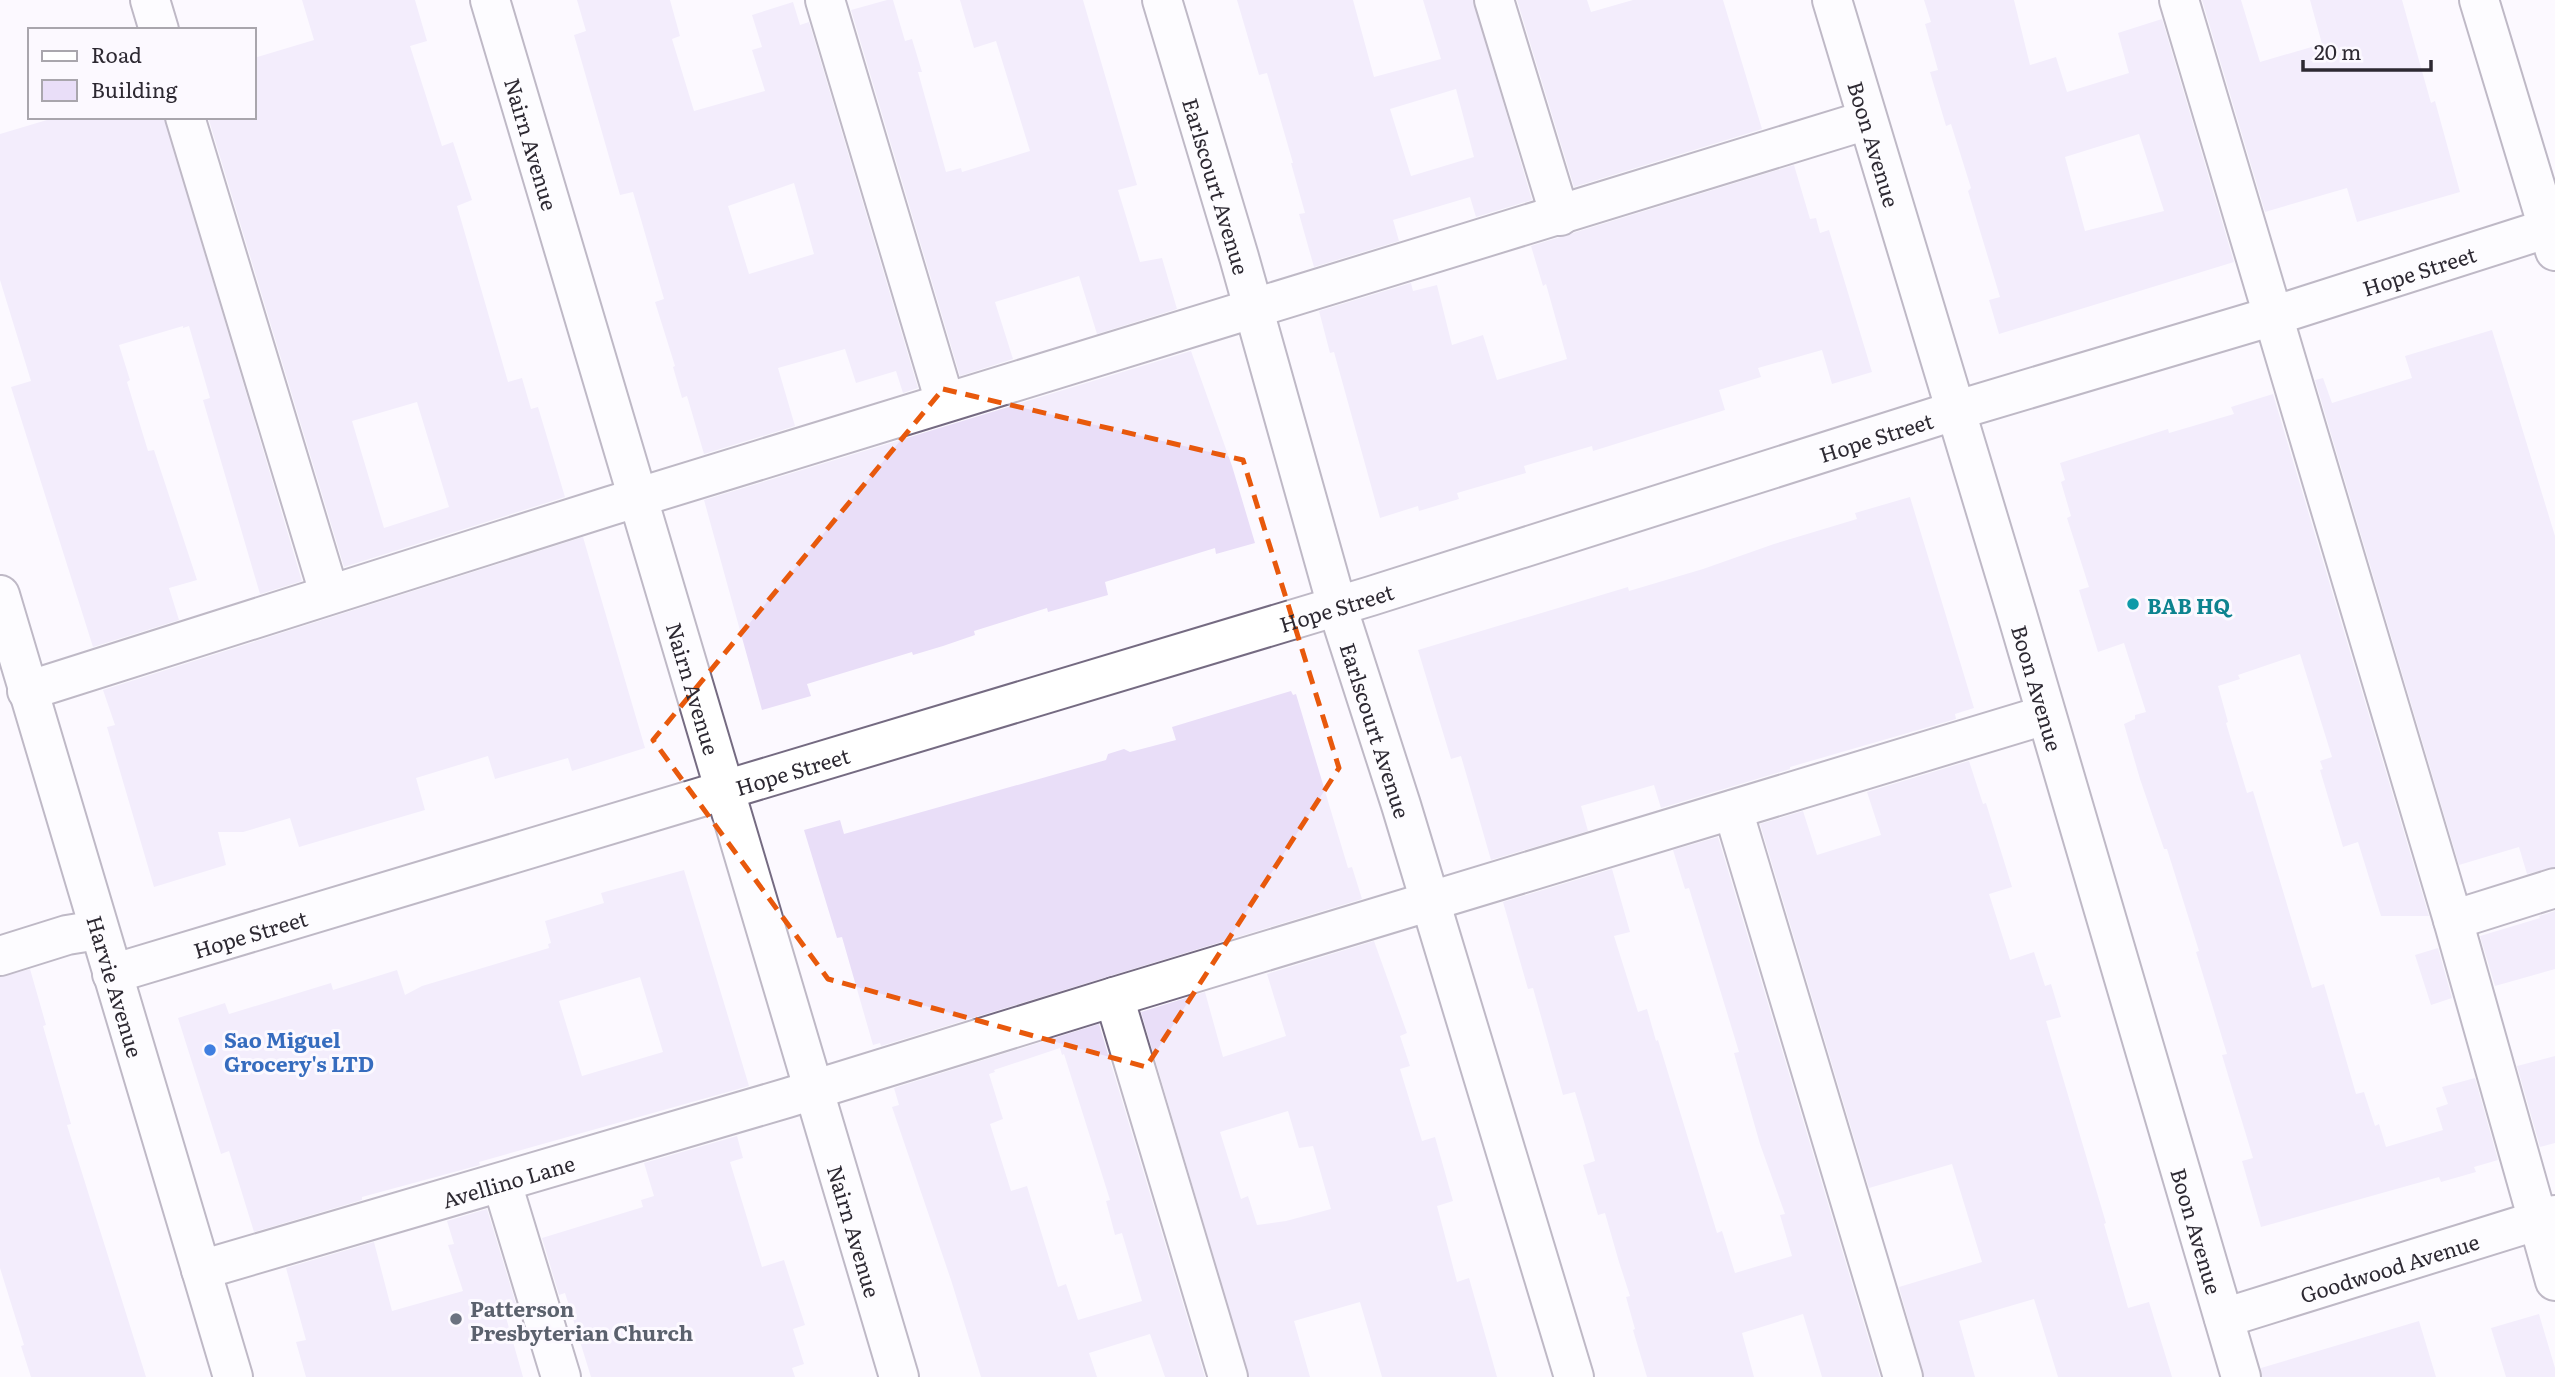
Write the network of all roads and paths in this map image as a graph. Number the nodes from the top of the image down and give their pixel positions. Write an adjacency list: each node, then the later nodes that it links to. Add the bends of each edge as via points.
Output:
1 (150, 0): 9 (street)
2 (490, 0): 18 (street, Nairn Avenue)
3 (825, 0): 16 (street)
4 (1162, 0): 14 (street, Earlscourt Avenue)
5 (1494, 0): 12 (street)
6 (1832, 0): 11 (street, Boon Avenue)
7 (2179, 0): 15 (street)
8 (2479, 0): 13 (street)
9 (158, 28)
10 (186, 119): 19 (street)
11 (1867, 120): 12 (street); 17 (street, Boon Avenue)
12 (1559, 216): 14 (street)
13 (2553, 235): 15 (street, Hope Street)
14 (1253, 307): 16 (street); 21 (street, Earlscourt Avenue)
15 (2273, 316): 17 (street, Hope Street); 28 (street)
16 (944, 402): 18 (street)
17 (1954, 411): 21 (street, Hope Street); 23 (street, Boon Avenue)
18 (638, 497): 19 (street); 24 (street, Nairn Avenue)
19 (329, 593): 22 (street)
20 (0, 596): 22 (street, Harvie Avenue)
21 (1337, 606): 24 (street, Hope Street); 27 (street, Earlscourt Avenue)
22 (27, 691): 29 (street, Harvie Avenue)
23 (2045, 715): 25 (street, Avellino Lane); 38 (street, Boon Avenue)
24 (726, 790): 31 (street, Hope Street); 33 (street, Nairn Avenue)
25 (1732, 810): 27 (street, Avellino Lane); 44 (street)
26 (2555, 888): 28 (street)
27 (1429, 901): 32 (street, Avellino Lane); 43 (street, Earlscourt Avenue)
28 (2452, 920): 35 (street)
29 (98, 930): 30 (street); 31 (street, Harvie Avenue)
30 (0, 956)
31 (113, 974): 36 (street, Harvie Avenue)
32 (1114, 997): 33 (street, Avellino Lane); 42 (street)
33 (814, 1090): 34 (street, Avellino Lane); 41 (street, Nairn Avenue)
34 (502, 1183): 36 (street, Avellino Lane); 40 (street)
35 (2546, 1218): 37 (street); 38 (street, Goodwood Avenue)
36 (201, 1270): 39 (street, Harvie Avenue)
37 (2555, 1281)
38 (2224, 1318): 45 (street, Boon Avenue)
39 (233, 1377)
40 (561, 1377)
41 (899, 1377)
42 (1228, 1377)
43 (1574, 1377)
44 (1903, 1377)
45 (2241, 1377)

